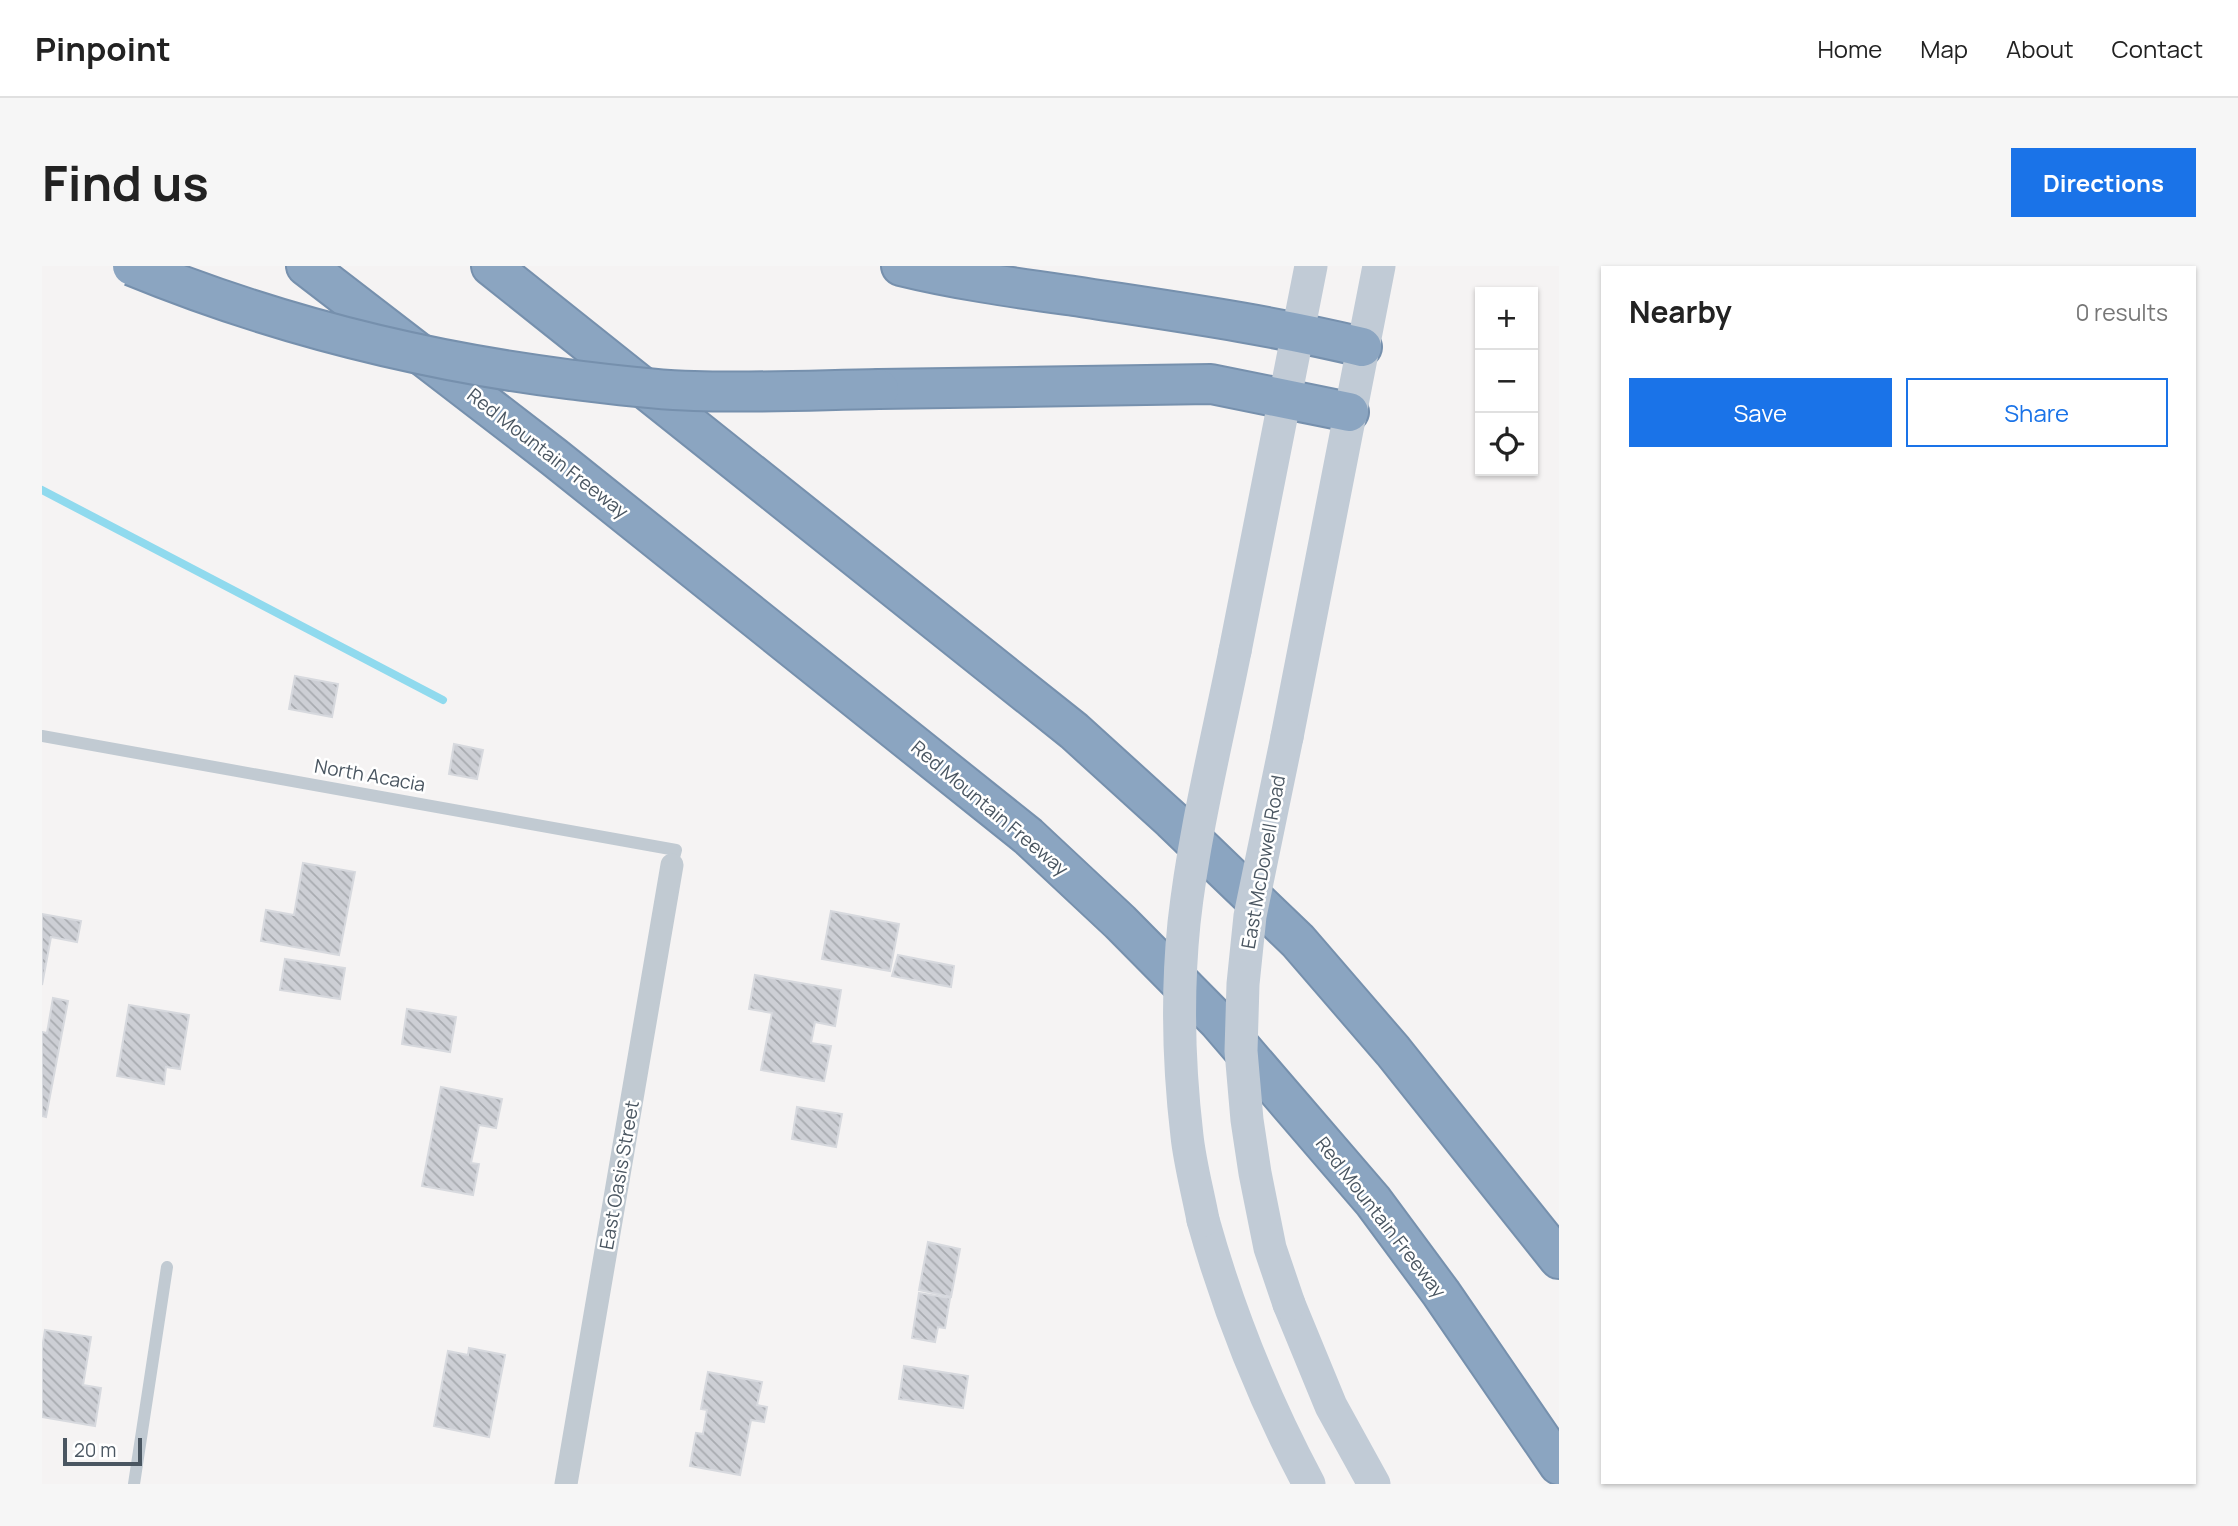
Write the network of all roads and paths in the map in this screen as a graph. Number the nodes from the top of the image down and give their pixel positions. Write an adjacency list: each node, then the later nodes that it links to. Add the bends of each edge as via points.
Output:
1 (132, 266): 9 (highway, bridge, via 268,316 363,341 446,360 617,385 693,391 1211,384)
2 (306, 266): 15 (highway, Red Mountain Freeway, via 554,457 1018,828 1120,922 1219,1022 1373,1202)
3 (491, 266): 13 (highway, via 1074,731 1172,820 1297,941 1393,1051)
4 (901, 266): 7 (highway)
5 (1311, 266): 7 (main road)
6 (1379, 266): 8 (main road, East McDowell Road)
7 (1298, 332): 8 (highway); 9 (main road)
8 (1363, 347): 10 (main road, East McDowell Road)
9 (1285, 400): 10 (highway); 18 (main road, bridge, via 1194,855 1184,924 1181,1049 1187,1138 1218,1273 1247,1356)
10 (1349, 412): 19 (main road, East McDowell Road, bridge, via 1250,916 1241,1051 1247,1120 1270,1248 1331,1406)
11 (42, 736): 12 (lane, North Acacia, via 676,850)
12 (672, 865): 17 (street, East Oasis Street)
13 (1559, 1259)
14 (167, 1266): 16 (lane)
15 (1559, 1465)
16 (134, 1484)
17 (566, 1484)
18 (1309, 1484)
19 (1374, 1484)

